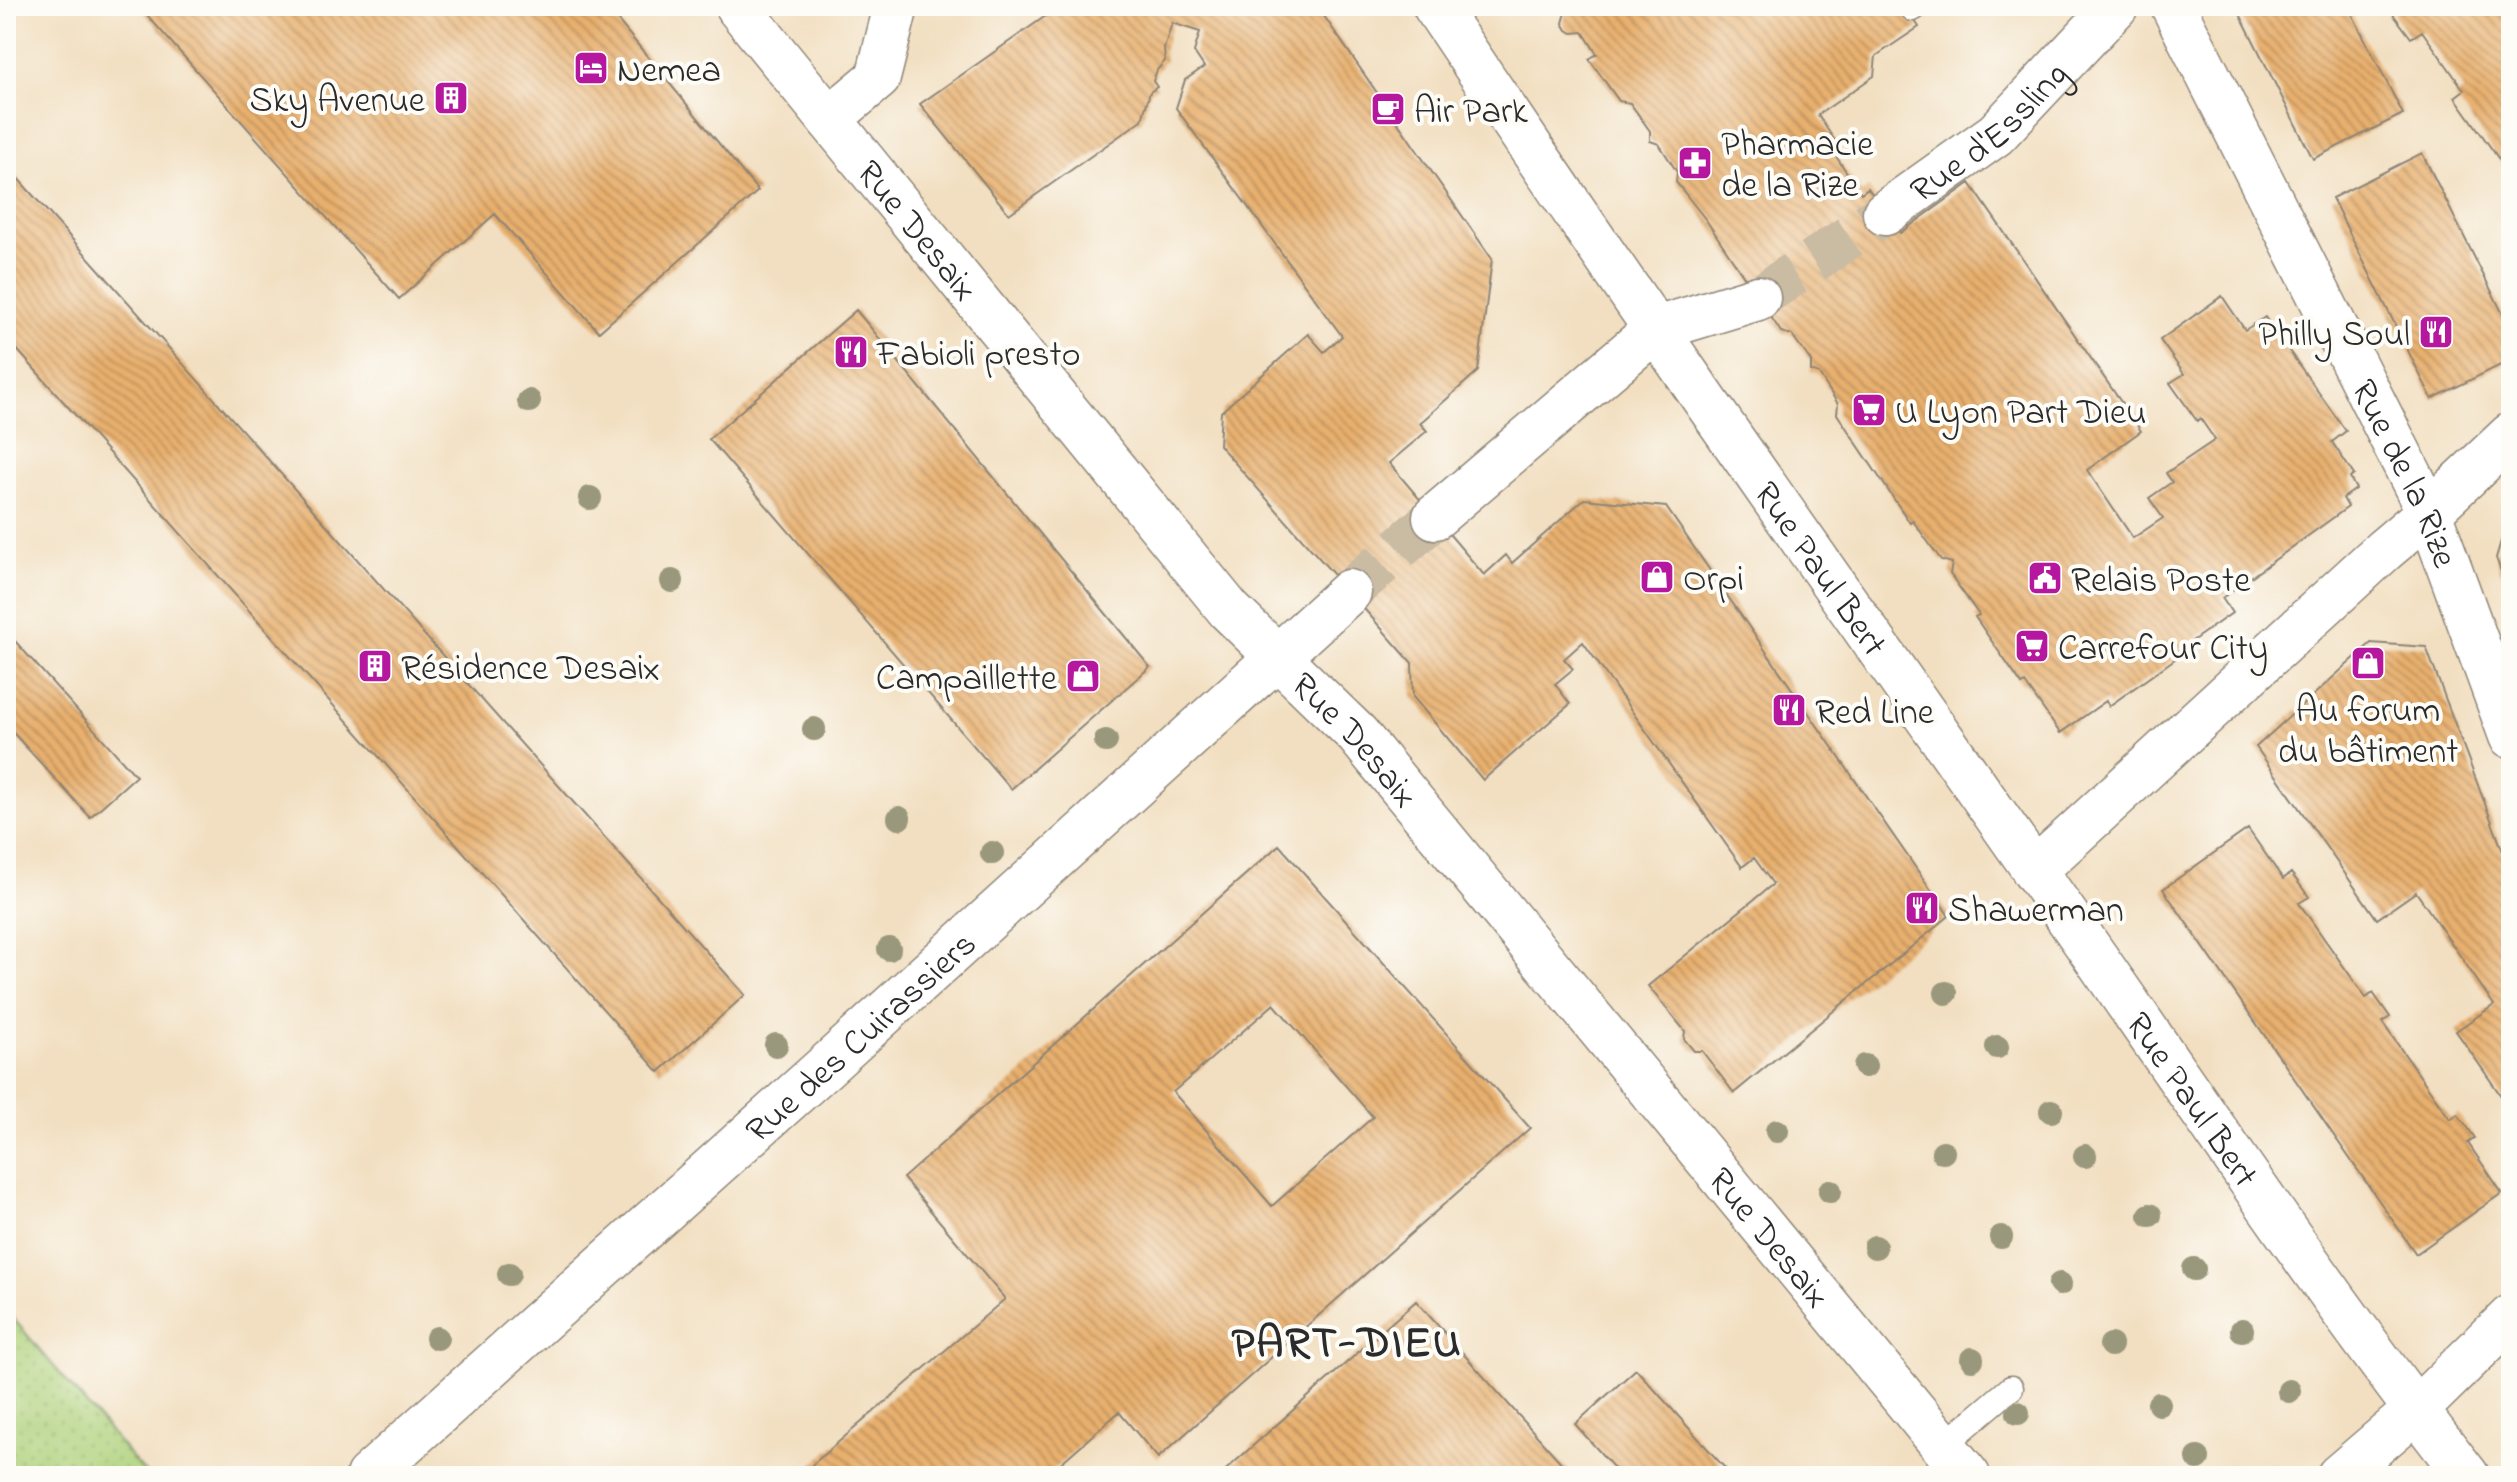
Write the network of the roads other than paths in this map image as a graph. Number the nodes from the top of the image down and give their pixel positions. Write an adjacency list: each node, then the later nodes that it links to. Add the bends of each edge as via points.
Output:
1 (737, 6): 6 (street, Rue Desaix)
2 (896, 6): 6 (street, via 878,78)
3 (1435, 6): 9 (street, Rue Paul Bert)
4 (2116, 6): 7 (street, Rue d'Essling, via 1996,134)
5 (2173, 6): 11 (street, Rue de la Rize)
6 (829, 119): 14 (street, Rue Desaix, via 1229,610)
7 (1885, 213)
8 (1758, 298): 9 (street)
9 (1656, 329): 12 (street); 16 (street, Rue Paul Bert)
10 (2511, 435): 11 (street)
11 (2429, 512): 15 (street, Rue de la Rize); 16 (street)
12 (1435, 517)
13 (1349, 592): 14 (street, Rue des Cuirassiers)
14 (1278, 656): 20 (street, Rue Desaix, via 1357,734); 21 (street, Rue des Cuirassiers)
15 (2511, 736)
16 (2034, 871): 19 (street, Rue Paul Bert, via 2323,1288)
17 (2511, 1317): 19 (street)
18 (2011, 1388): 20 (lane)
19 (2415, 1411): 22 (street); 23 (street, Rue Paul Bert)
20 (1956, 1461)
21 (368, 1476)
22 (2339, 1476)
23 (2467, 1476)

